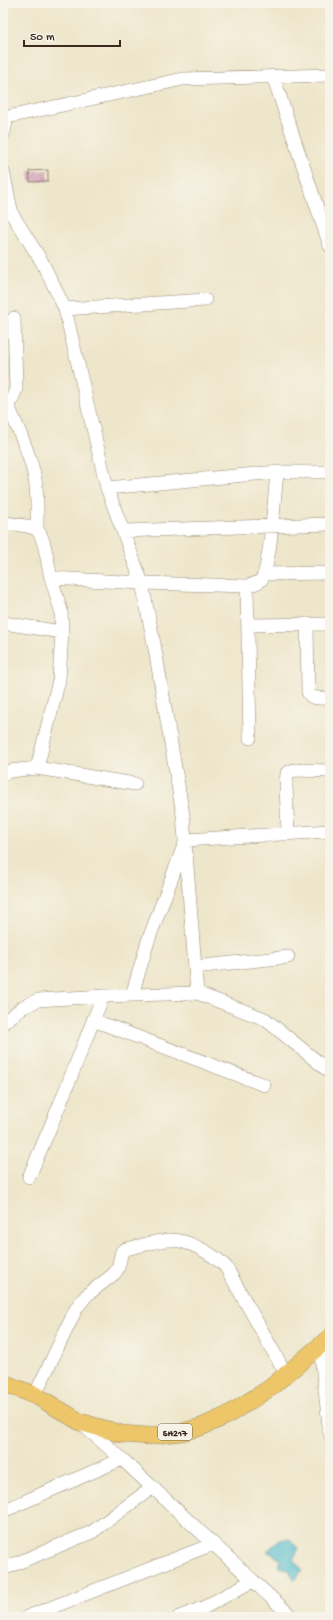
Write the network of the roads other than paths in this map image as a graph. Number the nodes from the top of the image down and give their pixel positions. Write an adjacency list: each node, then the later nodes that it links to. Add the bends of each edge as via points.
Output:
1 (330, 74): 2 (street)
2 (273, 76): 3 (street, via 183,79); 7 (street)
3 (5, 118): 4 (street)
4 (3, 135)
5 (3, 171): 6 (street)
6 (7, 213): 9 (street, via 42,262)
7 (330, 242)
8 (205, 300): 9 (street)
9 (65, 309): 14 (street)
10 (14, 318): 11 (street, via 16,389 12,399)
11 (5, 403): 18 (street, via 34,478)
12 (277, 472): 13 (street); 14 (street); 17 (street)
13 (330, 472)
14 (107, 488): 19 (street)
15 (3, 522): 18 (street)
16 (330, 524): 17 (street)
17 (271, 526): 19 (street); 21 (street)
18 (37, 530): 22 (street, via 42,537)
19 (123, 531): 23 (street)
20 (330, 573): 21 (street)
21 (264, 574): 24 (street, via 260,581)
22 (51, 578): 23 (street); 29 (street, via 60,610)
23 (142, 583): 24 (street); 38 (street)
24 (247, 586): 28 (street)
25 (3, 623): 29 (street)
26 (307, 624): 27 (street); 28 (street); 30 (street, via 308,692 314,698)
27 (330, 624)
28 (248, 625): 31 (street)
29 (62, 632): 32 (street, via 59,680)
30 (330, 698)
31 (250, 738)
32 (37, 768): 34 (street); 35 (street)
33 (330, 771): 37 (street, via 294,770 287,773)
34 (3, 774)
35 (135, 784)
36 (330, 832): 37 (street)
37 (288, 834): 38 (street)
38 (186, 840): 40 (street); 42 (street, via 148,941)
39 (288, 957): 40 (street)
40 (195, 967): 41 (street)
41 (197, 993): 42 (street); 46 (street, via 265,1019)
42 (132, 995): 43 (street)
43 (103, 996): 44 (street); 45 (street, via 38,1000 23,1007)
44 (94, 1020): 47 (street); 48 (street)
45 (3, 1023)
46 (330, 1072)
47 (264, 1085)
48 (29, 1176)
49 (325, 1342): 50 (street); 51 (main road, SH217)
50 (327, 1372): 55 (street)
51 (286, 1374): 53 (street, via 226,1267 206,1251 168,1240 122,1251 115,1273 87,1295 77,1307); 54 (main road, SH217, via 270,1388 226,1416 182,1432 148,1436 122,1434)
52 (3, 1383): 53 (main road, SH217)
53 (35, 1395): 54 (main road, SH217)
54 (80, 1422): 56 (street)
55 (330, 1434)
56 (122, 1459): 57 (street); 58 (street)
57 (153, 1487): 59 (street); 60 (street, via 92,1532)
58 (3, 1511)
59 (213, 1544): 61 (street); 62 (street)
60 (3, 1569)
61 (252, 1581): 63 (street, via 205,1607); 64 (street)
62 (28, 1617)
63 (179, 1617)
64 (291, 1617)

